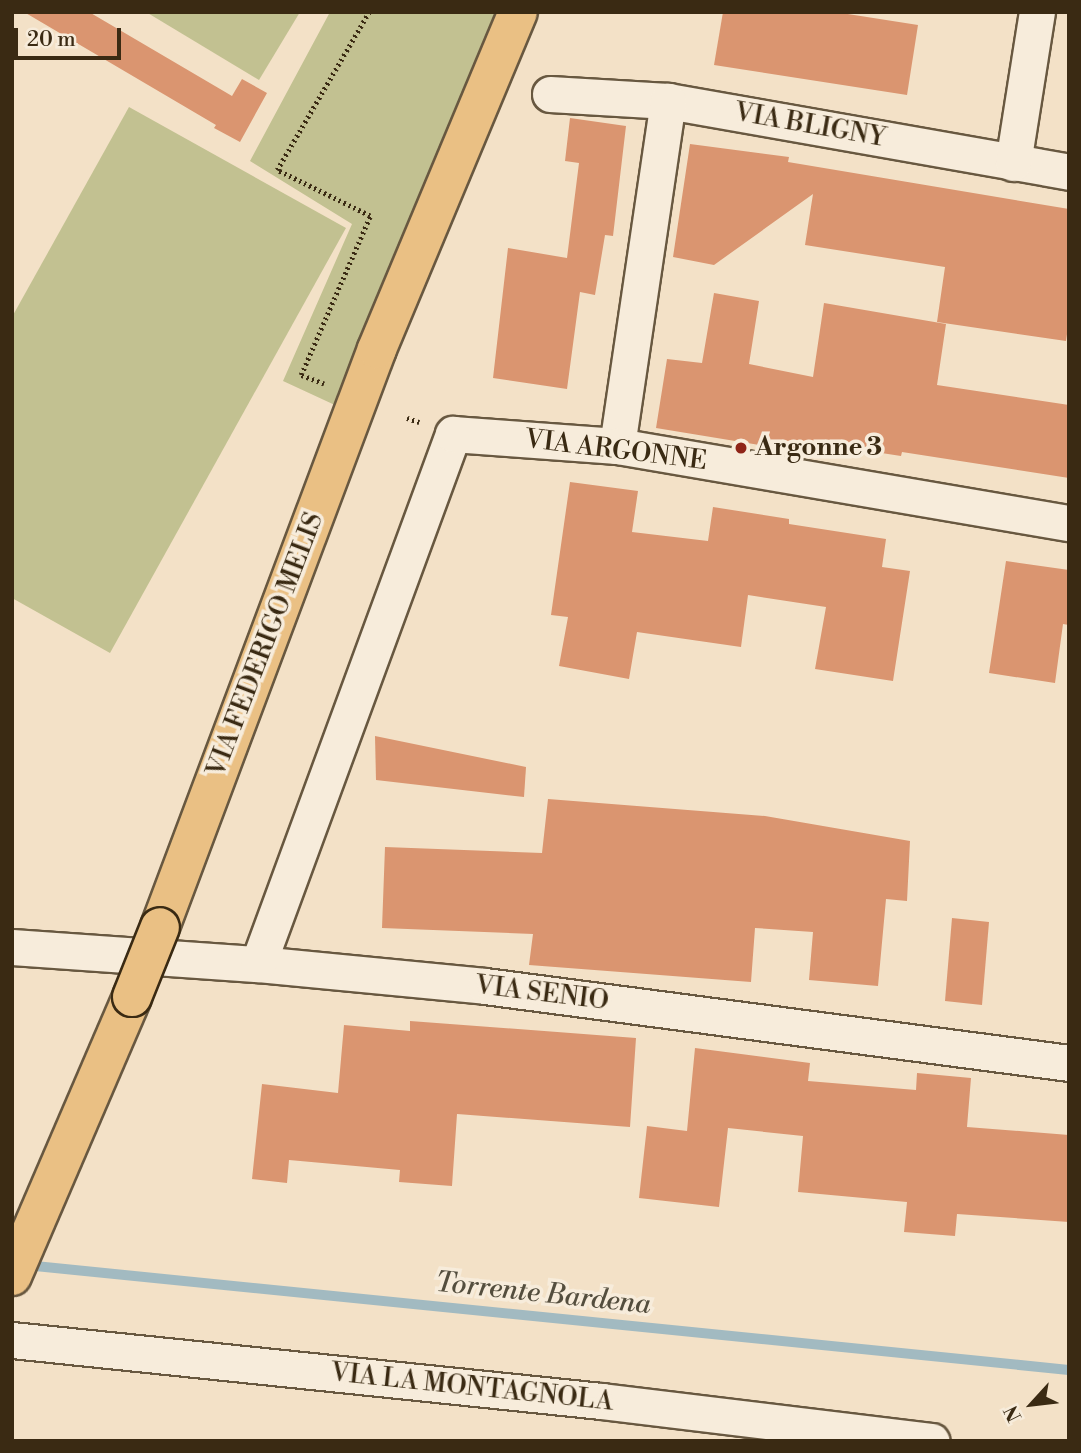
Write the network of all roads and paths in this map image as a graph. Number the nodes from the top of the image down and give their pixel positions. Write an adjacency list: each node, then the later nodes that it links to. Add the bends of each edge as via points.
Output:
1 (369, 12): 8 (path, via 278,170 370,216 301,375)
2 (518, 12): 14 (main road, VIA FEDERIGO MELIS, bridge, via 377,349 132,997)
3 (1037, 12): 6 (street)
4 (550, 94): 5 (street, VIA BLIGNY)
5 (668, 101): 6 (street, VIA BLIGNY); 9 (street)
6 (1013, 163): 7 (street, VIA BLIGNY)
7 (1069, 172)
8 (324, 384)
9 (617, 446): 10 (street, VIA ARGONNE); 12 (street, VIA ARGONNE, via 453,434)
10 (1069, 523)
11 (12, 947): 12 (street, VIA SENIO)
12 (258, 964): 13 (street, VIA SENIO, via 485,986)
13 (1069, 1063)
14 (12, 1276)
15 (12, 1340): 16 (street, VIA LA MONTAGNOLA)
16 (932, 1441)

